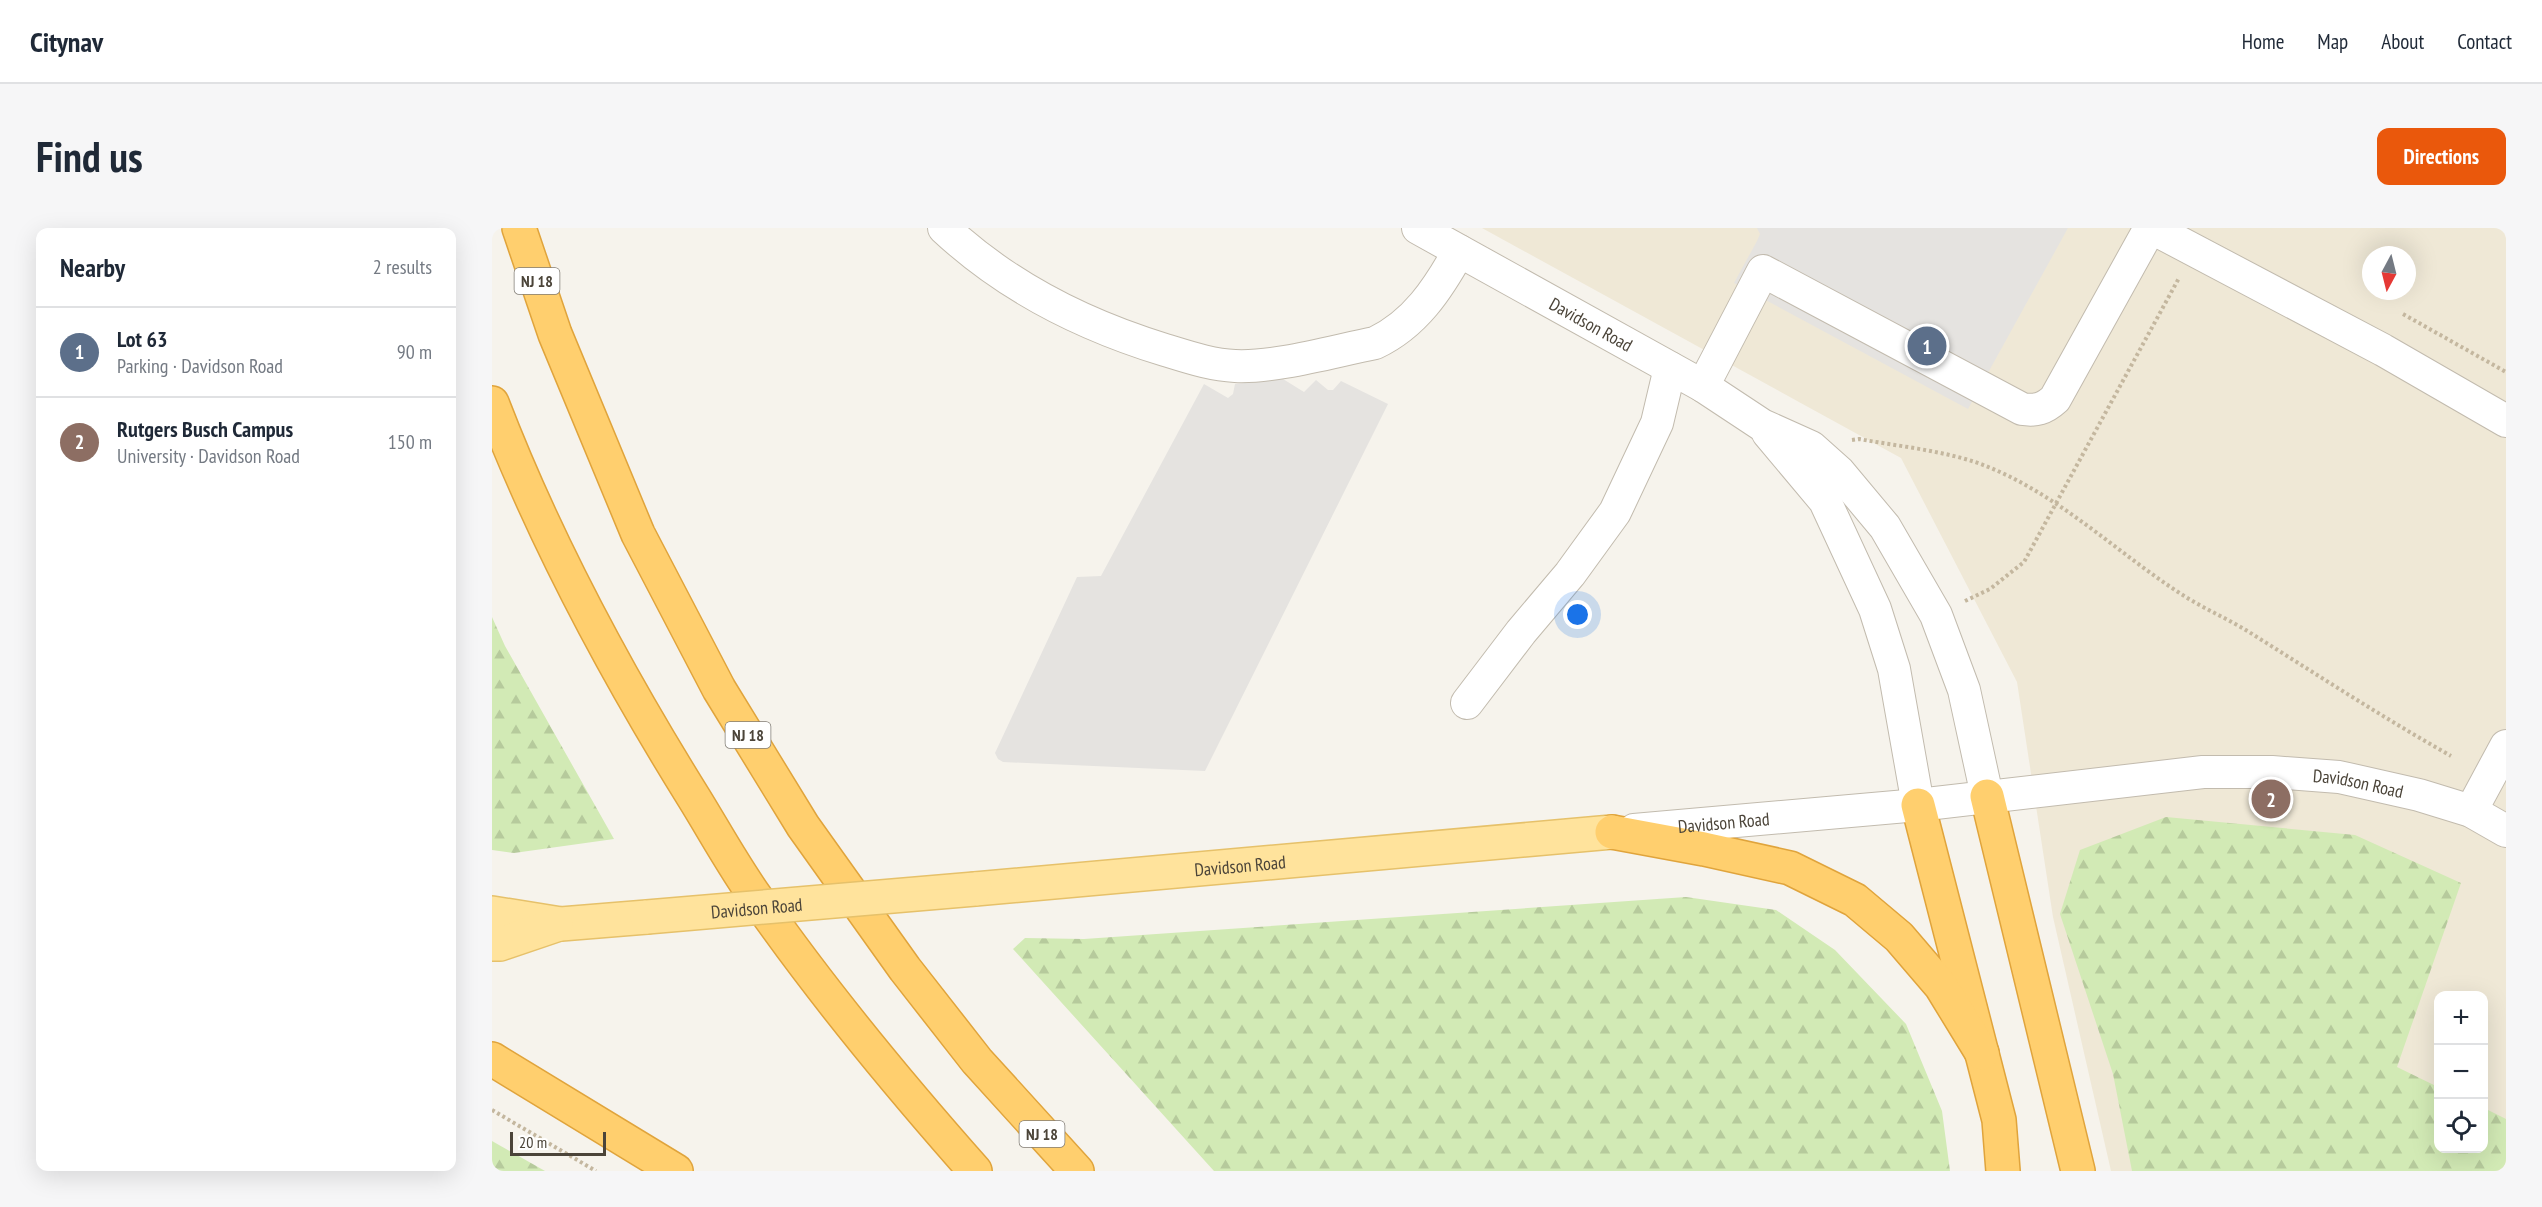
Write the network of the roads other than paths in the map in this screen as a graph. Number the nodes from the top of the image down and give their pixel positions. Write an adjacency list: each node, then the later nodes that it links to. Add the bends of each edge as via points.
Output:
1 (519, 228): 23 (highway, NJ 18, via 555,334 638,534 720,689 844,886 940,1015)
2 (944, 228): 5 (street, via 965,248 1070,315 1119,336 1206,363 1236,366 1375,343 1392,335 1438,289)
3 (1418, 228): 5 (street, Davidson Road)
4 (2151, 228): 7 (street, via 2055,399 2046,407 2022,409 1762,271); 9 (street, via 2383,350)
5 (1459, 251): 6 (street, Davidson Road)
6 (1670, 368): 7 (street, Davidson Road); 11 (street, via 1657,423 1615,512)
7 (1703, 386): 10 (street, Davidson Road)
8 (492, 403): 25 (highway, via 549,538 638,708 756,898 855,1031)
9 (2506, 421)
10 (1762, 425): 13 (street, Davidson Road, via 1811,447 1839,472 1885,528 1936,615 1964,690); 14 (street, Davidson Road, via 1825,501 1875,609 1894,669)
11 (1467, 703)
12 (2506, 747): 15 (street)
13 (1987, 796): 14 (street, Davidson Road); 15 (street, Davidson Road, via 2204,772 2272,772 2339,777); 29 (highway)
14 (1918, 805): 17 (street, Davidson Road); 21 (highway)
15 (2471, 811): 16 (street, Davidson Road)
16 (2506, 831)
17 (1612, 832): 19 (main road, Davidson Road, bridge); 21 (highway, via 1790,868 1855,900 1899,937 1941,986)
18 (492, 914): 19 (main road, Davidson Road)
19 (561, 924): 20 (main road, Davidson Road)
20 (492, 944)
21 (1982, 1053): 28 (highway, via 1999,1120)
22 (492, 1059): 24 (highway)
23 (1009, 1095): 26 (highway, NJ 18); 27 (highway)
24 (676, 1171)
25 (975, 1171)
26 (1077, 1171)
27 (1100, 1171)
28 (2003, 1171)
29 (2078, 1171)

